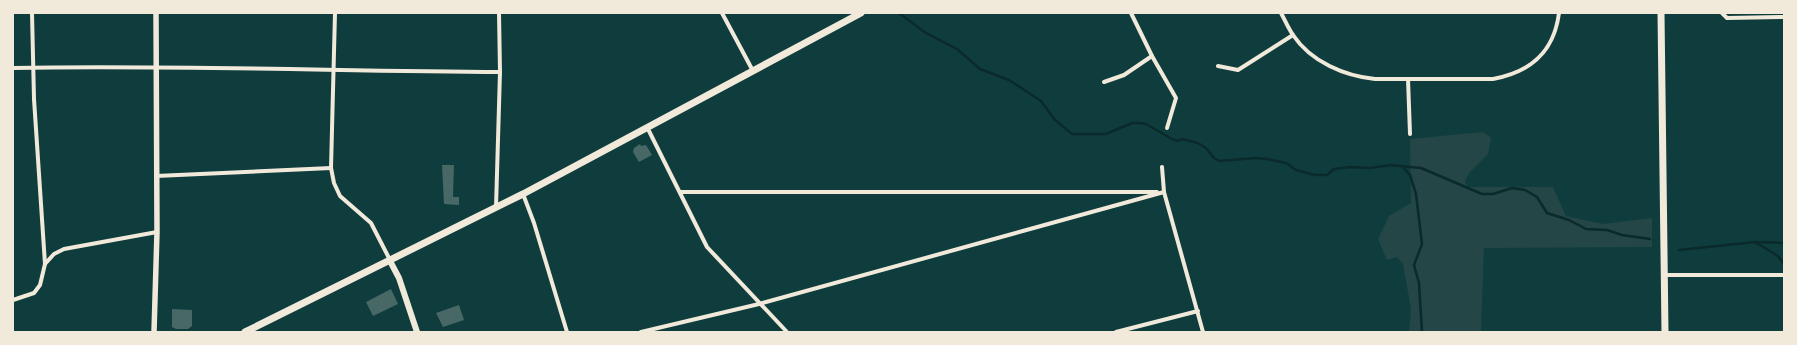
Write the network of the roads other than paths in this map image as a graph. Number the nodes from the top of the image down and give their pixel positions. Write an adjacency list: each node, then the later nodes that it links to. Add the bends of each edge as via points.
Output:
1 (32, 13): 18 (street)
2 (156, 13): 16 (street)
3 (335, 13): 19 (street)
4 (499, 13): 20 (street)
5 (722, 13): 21 (street)
6 (861, 13): 21 (main road)
7 (1131, 13): 14 (street)
8 (1281, 13): 13 (street)
9 (1559, 13): 22 (street, via 1551,43 1527,68 1512,76 1493,79)
10 (1661, 13): 37 (main road)
11 (1722, 13): 12 (street, via 1727,18)
12 (1784, 17)
13 (1293, 35): 15 (street, via 1238,70); 22 (street, via 1319,60 1340,71 1364,78)
14 (1152, 56): 23 (street, via 1124,75); 25 (street, via 1176,98)
15 (1218, 66)
16 (156, 67): 18 (street); 19 (street); 29 (street)
17 (13, 68): 18 (street)
18 (33, 68): 36 (street)
19 (334, 71): 20 (street); 28 (street)
20 (500, 72): 33 (street)
21 (753, 72): 24 (main road)
22 (1408, 79): 26 (street)
23 (1104, 82)
24 (646, 127): 30 (street); 32 (main road)
25 (1167, 128)
26 (1410, 134)
27 (1162, 167): 31 (street)
28 (331, 168): 29 (street); 35 (street, via 340,196 367,218)
29 (156, 176): 34 (street)
30 (680, 192): 31 (street); 40 (street, via 707,247)
31 (1164, 192): 40 (street); 41 (street)
32 (523, 194): 33 (main road); 45 (street)
33 (496, 208): 35 (main road)
34 (157, 232): 36 (street, via 64,249 54,254); 42 (street)
35 (390, 261): 43 (main road); 44 (main road, via 399,278)
36 (45, 264): 39 (street, via 40,285 34,293)
37 (1664, 275): 38 (street); 50 (main road)
38 (1784, 275)
39 (13, 300)
40 (759, 304): 46 (street); 47 (street)
41 (1198, 311): 48 (street); 49 (street)
42 (154, 332)
43 (245, 332)
44 (417, 332)
45 (567, 332)
46 (641, 332)
47 (787, 332)
48 (1116, 332)
49 (1203, 332)
50 (1665, 332)

